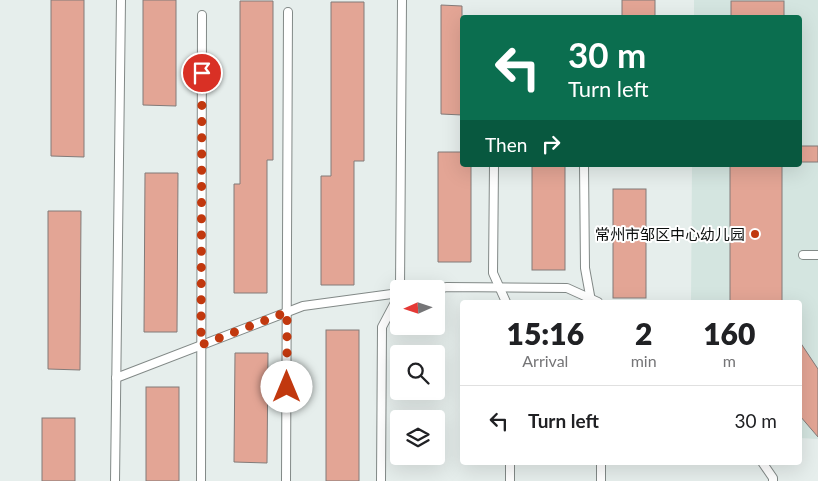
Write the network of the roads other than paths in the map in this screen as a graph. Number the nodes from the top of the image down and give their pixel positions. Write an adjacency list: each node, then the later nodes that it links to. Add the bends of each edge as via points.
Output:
1 (121, 0): 18 (lane)
2 (402, 0): 9 (lane)
3 (288, 12): 16 (lane)
4 (202, 15): 17 (lane)
5 (494, 167): 11 (lane, via 493,273)
6 (584, 167): 14 (lane, via 585,268)
7 (803, 255): 8 (lane)
8 (818, 255)
9 (400, 280)
10 (445, 287): 11 (lane)
11 (500, 288): 13 (lane); 14 (lane, via 567,288)
12 (390, 295): 16 (lane, via 303,306)
13 (505, 300)
14 (591, 300)
15 (390, 311): 25 (lane, via 382,327)
16 (287, 312): 17 (lane); 24 (lane)
17 (201, 345): 18 (lane); 23 (lane)
18 (116, 378): 22 (lane)
19 (510, 465): 26 (lane)
20 (600, 465): 27 (lane)
21 (764, 465): 28 (lane)
22 (115, 481)
23 (201, 481)
24 (286, 481)
25 (382, 481)
26 (510, 481)
27 (600, 481)
28 (773, 481)

